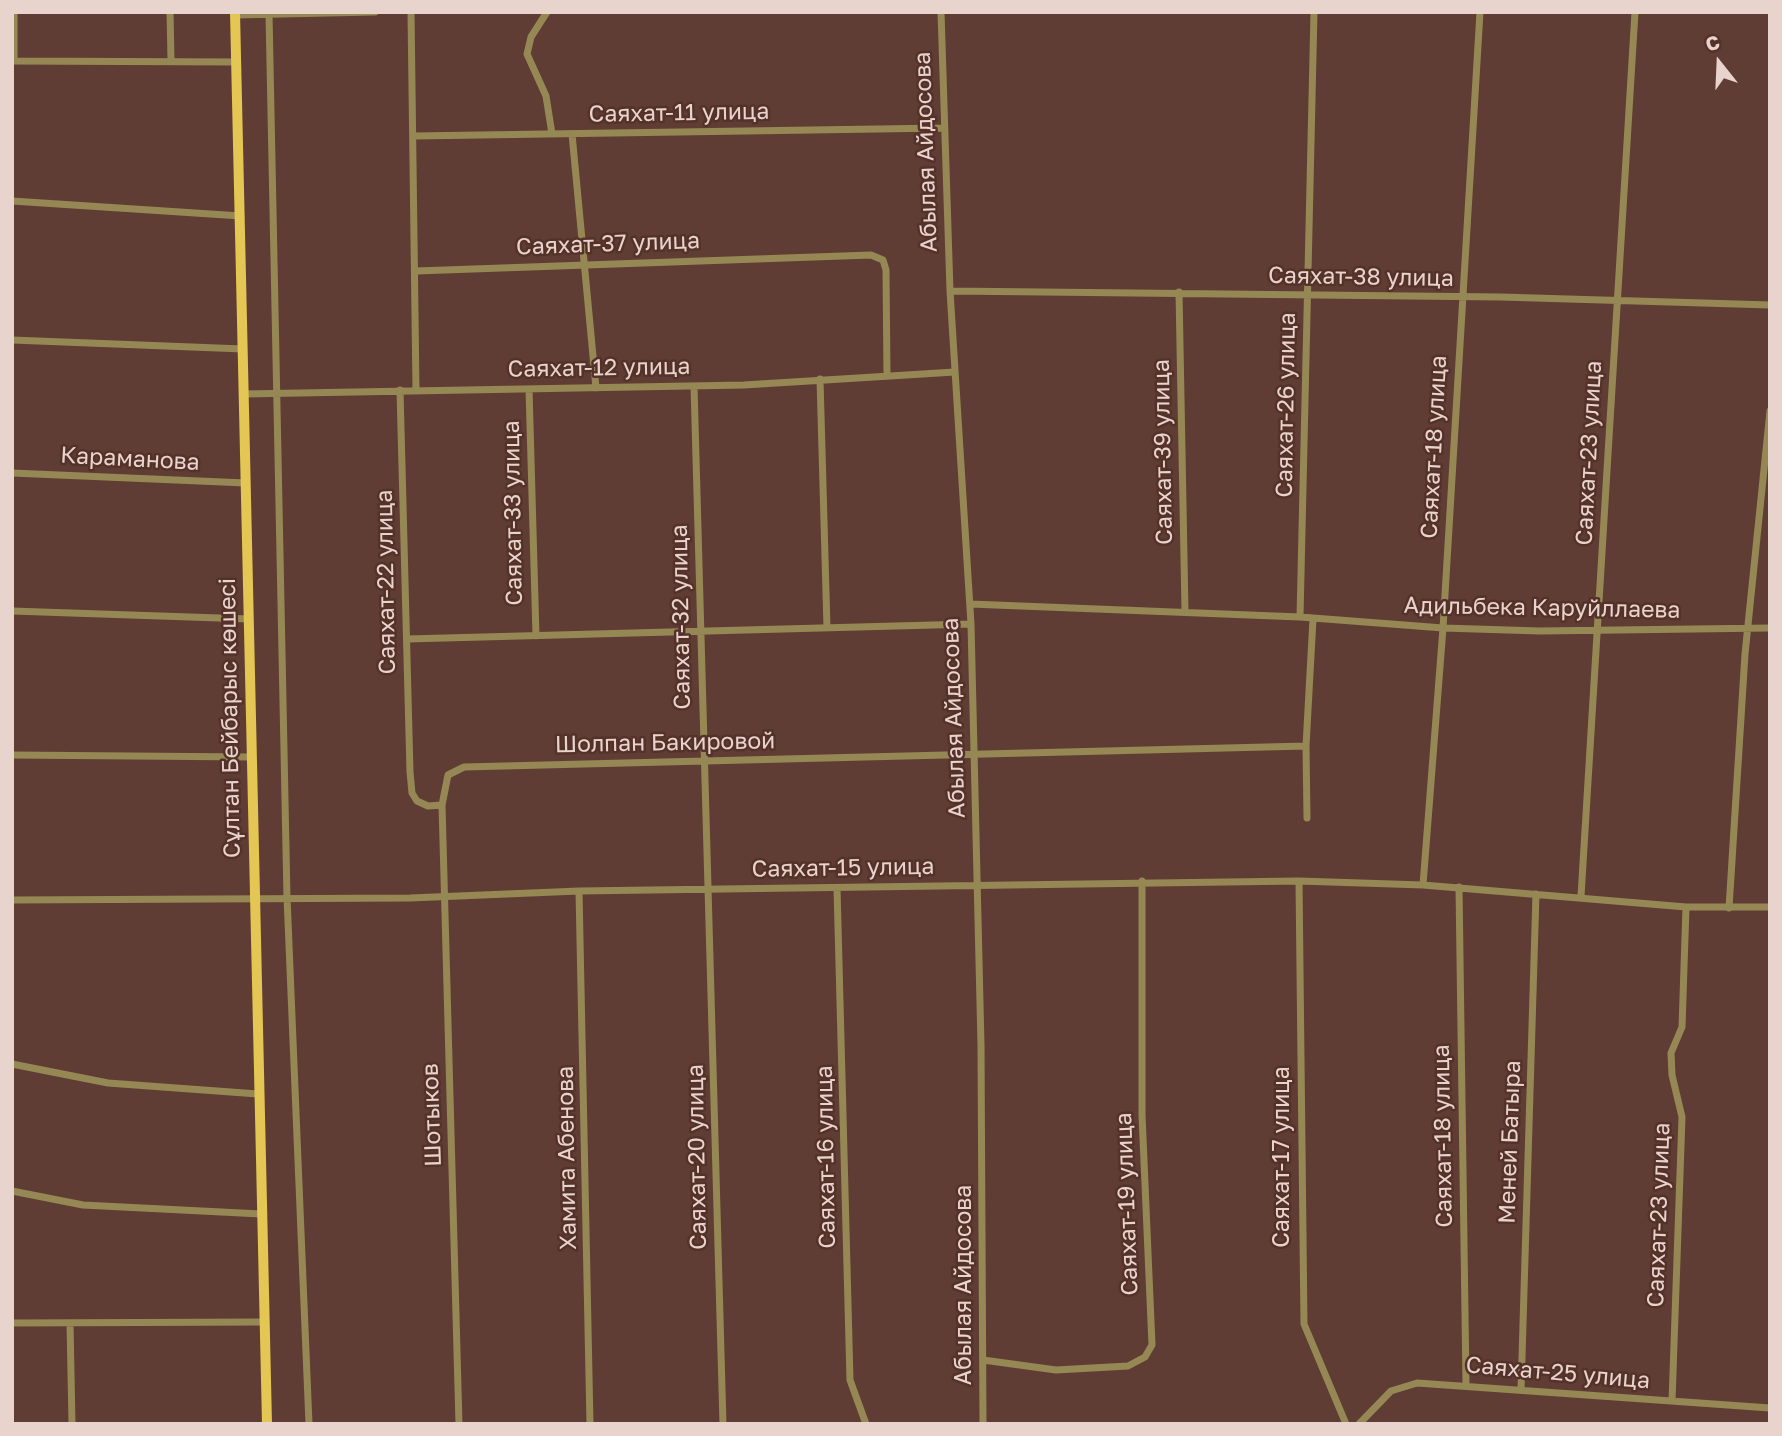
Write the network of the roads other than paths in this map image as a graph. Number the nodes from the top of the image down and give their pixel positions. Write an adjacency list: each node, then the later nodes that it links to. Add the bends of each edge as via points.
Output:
1 (14, 12): 13 (street)
2 (170, 12): 12 (street)
3 (375, 12): 11 (street)
4 (411, 12): 18 (street)
5 (547, 12): 16 (street, via 531,37 527,54 546,96)
6 (941, 12): 15 (street, Абылая Айдосова)
7 (1314, 12): 25 (street, Саяхат-26 улица)
8 (1480, 12): 26 (street, Саяхат-18 улица)
9 (1635, 12): 27 (street, Саяхат-23 улица)
10 (235, 14): 11 (street); 14 (main road, Сұлтан Бейбарыс көшесі)
11 (269, 15): 40 (street)
12 (172, 60): 13 (street); 14 (street)
13 (13, 61)
14 (237, 62): 20 (main road, Сұлтан Бейбарыс көшесі)
15 (944, 128): 17 (street, Саяхат-11 улица); 23 (street, Абылая Айдосова)
16 (552, 134): 17 (street, Саяхат-11 улица); 18 (street, Саяхат-11 улица)
17 (572, 134): 21 (street)
18 (414, 136): 22 (street)
19 (12, 201): 20 (street)
20 (240, 216): 30 (main road, Сұлтан Бейбарыс көшесі)
21 (584, 264): 22 (street, Саяхат-37 улица); 32 (street, Саяхат-37 улица, via 871,255 883,260 886,270); 35 (street)
22 (416, 271): 38 (street)
23 (950, 291): 24 (street, Саяхат-38 улица); 31 (street, Абылая Айдосова)
24 (1179, 292): 25 (street, Саяхат-38 улица); 46 (street, Саяхат-39 улица)
25 (1307, 294): 26 (street, Саяхат-38 улица); 47 (street, Саяхат-26 улица)
26 (1462, 299): 27 (street, Саяхат-38 улица); 52 (street, Саяхат-18 улица)
27 (1616, 300): 28 (street, Саяхат-38 улица); 56 (street, Саяхат-23 улица, via 1603,564)
28 (1770, 305)
29 (12, 340): 30 (street)
30 (243, 349): 39 (main road, Сұлтан Бейбарыс көшесі)
31 (955, 372): 32 (street, Саяхат-12 улица); 44 (street, Абылая Айдосова)
32 (887, 376): 33 (street, Саяхат-12 улица)
33 (820, 379): 34 (street, Саяхат-12 улица); 51 (street)
34 (694, 386): 35 (street, Саяхат-12 улица); 55 (street, Саяхат-32 улица)
35 (596, 388): 36 (street, Саяхат-12 улица)
36 (529, 389): 38 (street, Саяхат-12 улица); 57 (street, Саяхат-33 улица)
37 (400, 390): 38 (street, Саяхат-12 улица); 40 (street, Саяхат-12 улица); 58 (street, Саяхат-22 улица)
38 (416, 390)
39 (244, 394): 40 (street, Саяхат-12 улица); 43 (main road, Сұлтан Бейбарыс көшесі)
40 (277, 394): 77 (street)
41 (1770, 411): 53 (street)
42 (12, 472): 43 (street, Караманова)
43 (246, 483): 48 (main road, Сұлтан Бейбарыс көшесі)
44 (970, 604): 46 (street); 50 (street, Абылая Айдосова)
45 (12, 611): 48 (street)
46 (1185, 611): 47 (street)
47 (1300, 617): 49 (street)
48 (249, 619): 62 (main road, Сұлтан Бейбарыс көшесі)
49 (1313, 619): 52 (street, Адильбека Каруйллаева); 59 (street)
50 (971, 624): 51 (street); 61 (street, Абылая Айдосова)
51 (827, 628): 55 (street)
52 (1443, 628): 56 (street, Адильбека Каруйллаева); 69 (street, Саяхат-18 улица)
53 (1750, 628): 54 (street, Адильбека Каруйллаева); 56 (street, Адильбека Каруйллаева); 81 (street)
54 (1770, 628)
55 (702, 632): 57 (street); 63 (street, Саяхат-32 улица)
56 (1595, 632): 75 (street, Саяхат-23 улица)
57 (536, 636): 58 (street)
58 (407, 639): 64 (street, Саяхат-22 улица, via 412,793 428,806)
59 (1307, 746): 61 (street, Шолпан Бакировой); 65 (street)
60 (12, 755): 62 (street)
61 (974, 755): 63 (street, Шолпан Бакировой); 68 (street, Абылая Айдосова)
62 (251, 757): 76 (main road, Сұлтан Бейбарыс көшесі)
63 (702, 761): 64 (street, Шолпан Бакировой, via 464,767 448,775); 72 (street, Саяхат-32 улица)
64 (442, 805): 78 (street, Шотыков)
65 (1307, 818)
66 (1142, 881): 67 (street, Саяхат-15 улица); 68 (street, Саяхат-15 улица); 90 (street, Саяхат-19 улица, via 1142,1115 1153,1345 1145,1357 1128,1366 1055,1370)
67 (1299, 881): 69 (street, Саяхат-15 улица); 103 (street, Саяхат-17 улица, via 1304,1324)
68 (978, 885): 71 (street, Саяхат-15 улица); 90 (street, Абылая Айдосова)
69 (1423, 885): 70 (street, Саяхат-15 улица)
70 (1459, 887): 74 (street, Саяхат-15 улица); 91 (street, Саяхат-18 улица)
71 (837, 888): 72 (street, Саяхат-15 улица); 101 (street, Саяхат-16 улица, via 850,1380)
72 (710, 890): 73 (street, Саяхат-15 улица); 100 (street, Саяхат-20 улица)
73 (579, 891): 78 (street, Саяхат-15 улица); 99 (street, Хамита Абенова)
74 (1536, 894): 75 (street, Саяхат-15 улица); 92 (street, Меней Батыра)
75 (1581, 896): 80 (street, Саяхат-15 улица)
76 (255, 897): 77 (street, Саяхат-15 улица); 79 (street, Саяхат-15 улица); 84 (main road, Сұлтан Бейбарыс көшесі)
77 (288, 897): 78 (street, Саяхат-15 улица); 97 (street)
78 (442, 898): 98 (street, Шотыков)
79 (12, 900)
80 (1686, 907): 81 (street, Саяхат-15 улица); 93 (street, Саяхат-23 улица, via 1682,1027 1671,1054 1682,1117)
81 (1729, 908): 82 (street, Саяхат-15 улица)
82 (1770, 908)
83 (12, 1064): 84 (street, via 108,1083)
84 (258, 1094): 86 (main road, Сұлтан Бейбарыс көшесі)
85 (12, 1191): 86 (street, via 83,1205)
86 (261, 1214): 87 (main road, Сұлтан Бейбарыс көшесі)
87 (263, 1322): 89 (street); 96 (main road, Сұлтан Бейбарыс көшесі)
88 (12, 1323): 89 (street)
89 (71, 1324): 95 (street)
90 (983, 1360): 102 (street, Абылая Айдосова)
91 (1466, 1385): 92 (street, Саяхат-25 улица); 104 (street, Саяхат-25 улица, via 1417,1382 1391,1391)
92 (1521, 1390): 93 (street, Саяхат-25 улица)
93 (1672, 1401): 94 (street, Саяхат-25 улица)
94 (1770, 1408)
95 (72, 1424)
96 (267, 1424)
97 (309, 1424)
98 (459, 1424)
99 (590, 1424)
100 (723, 1424)
101 (866, 1424)
102 (983, 1424)
103 (1346, 1424)
104 (1359, 1424)

